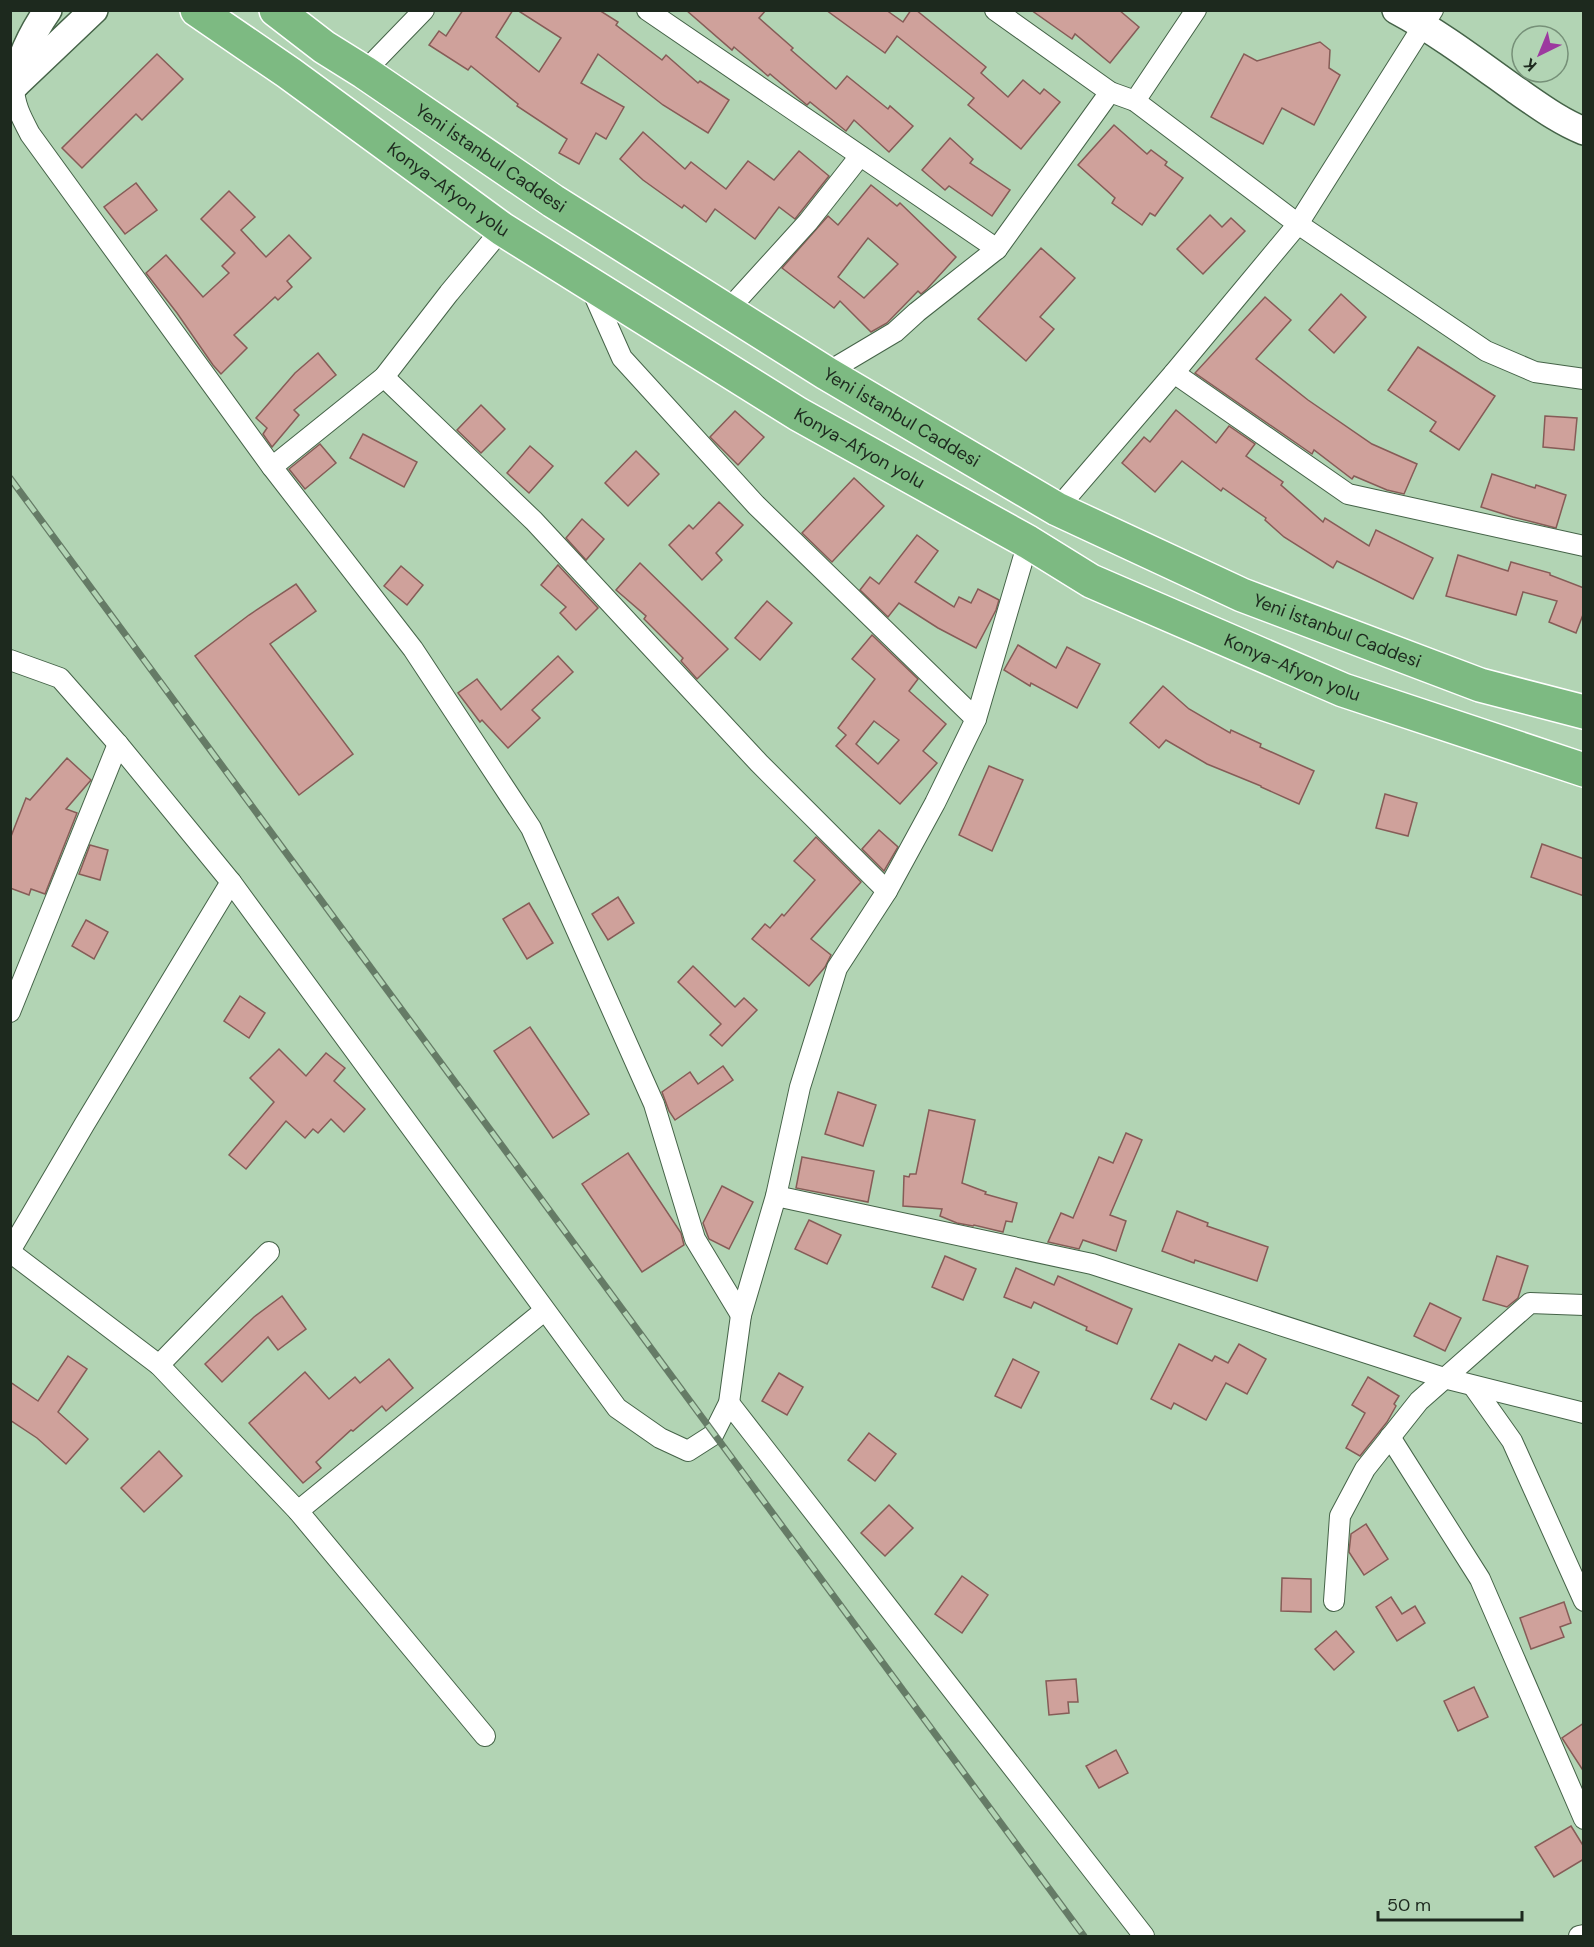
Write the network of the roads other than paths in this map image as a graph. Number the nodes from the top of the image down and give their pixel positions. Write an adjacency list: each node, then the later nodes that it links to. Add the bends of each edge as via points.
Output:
1 (48, 10): 14 (street, via 27,46)
2 (94, 10): 14 (street)
3 (197, 10): 20 (highway, Konya-Afyon yolu)
4 (276, 10): 12 (highway, Yeni İstanbul Caddesi)
5 (296, 10): 12 (street)
6 (424, 10): 13 (street)
7 (647, 10): 18 (street)
8 (995, 10): 15 (street)
9 (1196, 10): 16 (street)
10 (1396, 10): 11 (street)
11 (1427, 17): 17 (street, via 1540,107); 19 (street)
12 (324, 47): 13 (highway, Yeni İstanbul Caddesi)
13 (364, 72): 23 (highway, Yeni İstanbul Caddesi, via 553,201)
14 (14, 86): 28 (street, via 18,110 30,134)
15 (1110, 92): 16 (street); 21 (street)
16 (1136, 101): 19 (street)
17 (1584, 131)
18 (860, 156): 21 (street); 23 (street, via 808,222)
19 (1298, 224): 25 (street); 27 (street, via 1486,351 1535,372)
20 (502, 229): 22 (highway, Konya-Afyon yolu); 26 (street)
21 (997, 249): 24 (street, via 895,332)
22 (590, 284): 30 (highway, Konya-Afyon yolu, via 798,414); 34 (street, via 622,358 756,506)
23 (729, 310): 24 (highway, Yeni İstanbul Caddesi)
24 (826, 373): 29 (highway, Yeni İstanbul Caddesi)
25 (1174, 373): 29 (street); 31 (street, via 1348,494)
26 (384, 377): 28 (street); 38 (street, via 534,521 759,763)
27 (1584, 379)
28 (272, 467): 45 (street, via 413,649 531,828 654,1104 695,1239)
29 (1057, 509): 33 (highway, Yeni İstanbul Caddesi, via 1242,595 1480,685)
30 (1028, 542): 34 (street); 36 (highway, Konya-Afyon yolu, via 1091,581 1343,690)
31 (1584, 546)
32 (10, 660): 35 (street, via 60,678)
33 (1584, 712)
34 (976, 719): 38 (street)
35 (118, 744): 37 (street); 39 (street)
36 (1584, 770)
37 (231, 882): 41 (street); 44 (street)
38 (887, 891): 40 (street, via 837,968 800,1087)
39 (10, 1012)
40 (776, 1196): 45 (street); 47 (street, via 1092,1264)
41 (10, 1251): 46 (street)
42 (269, 1252): 46 (street)
43 (1584, 1305): 47 (street, via 1530,1303)
44 (544, 1311): 49 (street, via 617,1408 660,1438 688,1451 713,1434); 52 (street)
45 (741, 1315): 49 (street)
46 (159, 1365): 52 (street)
47 (1444, 1378): 48 (street); 51 (street)
48 (1473, 1386): 50 (street); 54 (street, via 1512,1441)
49 (729, 1402): 58 (street)
50 (1584, 1413)
51 (1390, 1437): 53 (street, via 1365,1469 1340,1516); 56 (street, via 1480,1579)
52 (297, 1511): 55 (street)
53 (1334, 1601)
54 (1584, 1601)
55 (485, 1736)
56 (1584, 1819)
57 (1584, 1935): 59 (street)
58 (1144, 1936)
59 (1579, 1936)

